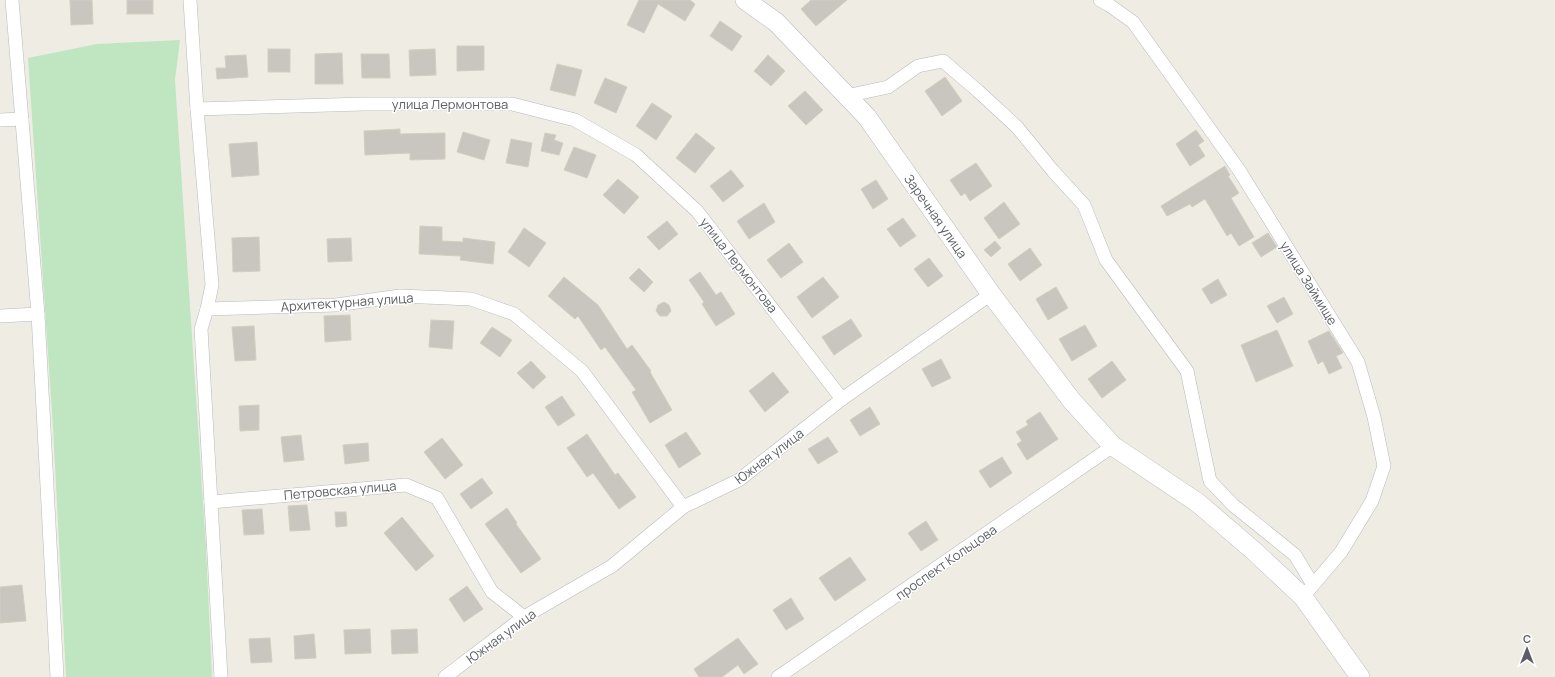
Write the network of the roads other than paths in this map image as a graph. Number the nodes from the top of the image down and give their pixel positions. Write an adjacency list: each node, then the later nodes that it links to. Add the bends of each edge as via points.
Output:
1 (12, 0): 7 (street)
2 (190, 0): 6 (street)
3 (745, 0): 5 (street, Заречная улица, via 776,22)
4 (1100, 0): 17 (street, улица Займище, via 1138,28 1239,170 1358,362 1374,417 1384,466 1372,501 1341,552)
5 (846, 96): 9 (street, Заречная улица, via 867,118); 17 (street, via 888,86 918,66 943,60 1017,127 1053,172 1084,205 1106,260 1187,371 1210,481 1233,505 1295,555)
6 (197, 109): 10 (street, via 212,285); 13 (street, улица Лермонтова, via 364,104 512,104 575,120 636,155 698,210)
7 (22, 119): 8 (street); 11 (street)
8 (0, 120)
9 (991, 294): 13 (street, Южная улица); 14 (street, Заречная улица, via 1072,401)
10 (207, 309): 15 (street, via 201,329); 16 (street, Архитектурная улица, via 336,305 400,296 471,299 514,314 582,371)
11 (38, 314): 12 (street); 19 (street)
12 (0, 316)
13 (842, 399): 16 (street, Южная улица, via 739,480)
14 (1114, 446): 17 (street, Заречная улица, via 1198,503 1254,551); 22 (street, проспект Кольцова)
15 (211, 502): 18 (street, Петровская улица, via 406,484 437,498 492,592); 20 (street)
16 (683, 507): 18 (street, Южная улица, via 612,566)
17 (1308, 591): 23 (street, Заречная улица)
18 (524, 617): 21 (street, Южная улица)
19 (57, 677)
20 (221, 677)
21 (445, 677)
22 (778, 677)
23 (1360, 677)

